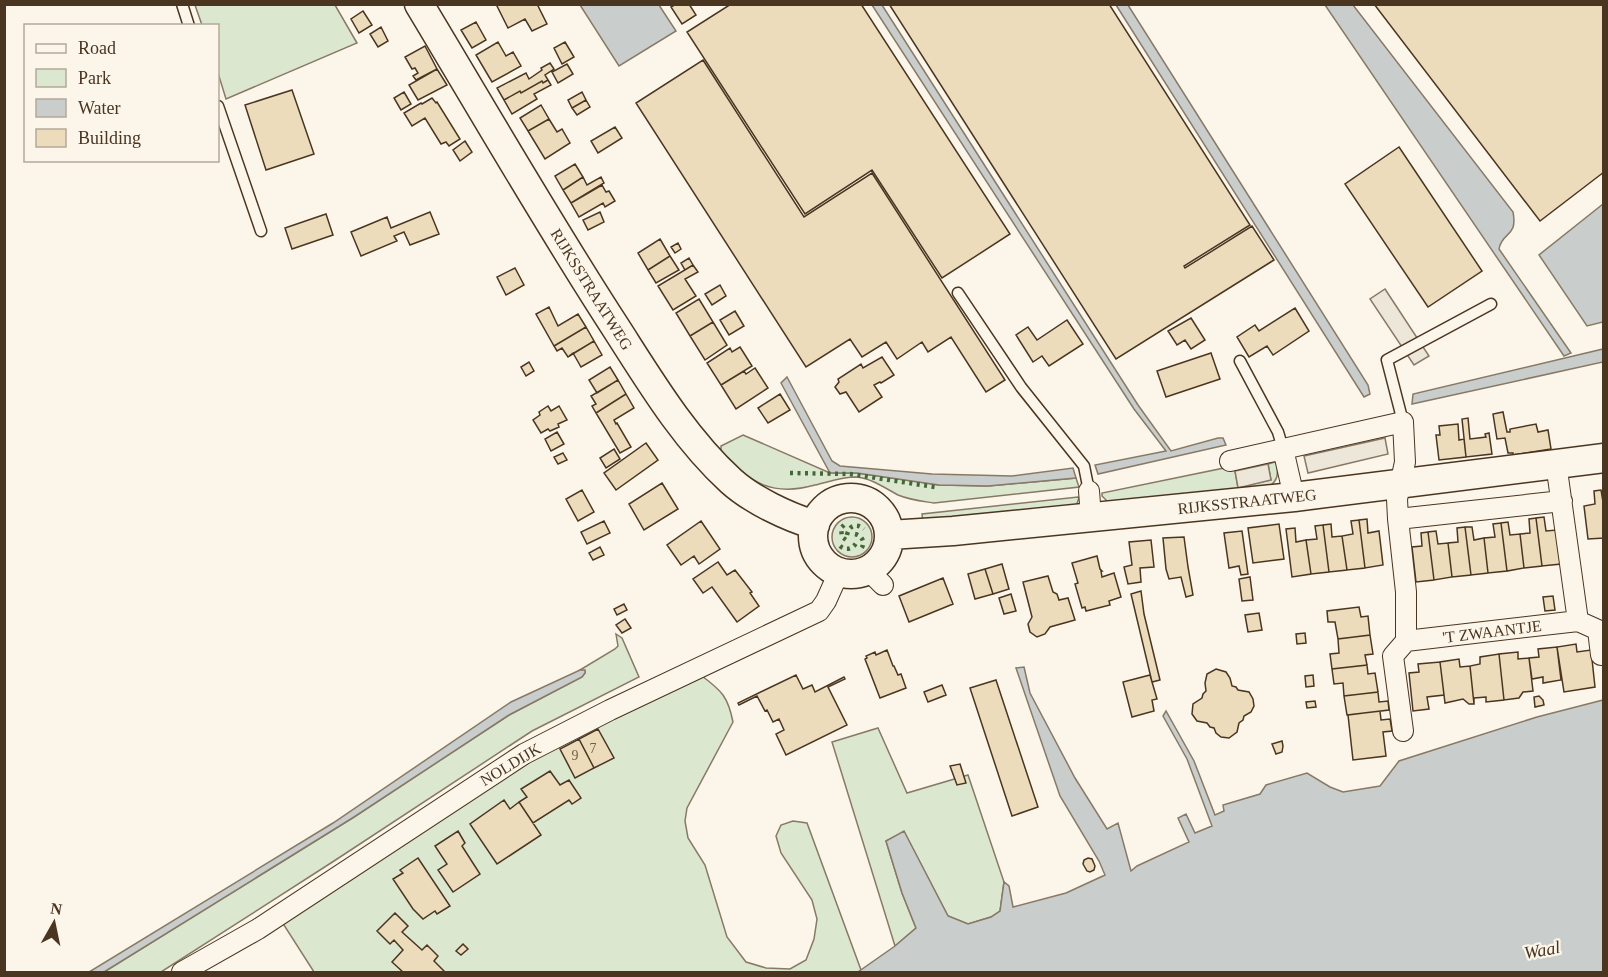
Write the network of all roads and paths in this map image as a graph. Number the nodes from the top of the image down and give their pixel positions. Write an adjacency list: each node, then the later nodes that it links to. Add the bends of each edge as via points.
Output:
1 (182, 4): 3 (lane)
2 (419, 4): 19 (street, RIJKSSTRAATWEG, via 593,293 679,423 707,459 733,483 781,512)
3 (188, 24)
4 (219, 109): 5 (lane)
5 (261, 231)
6 (958, 293): 17 (lane, via 1020,387 1084,466)
7 (1491, 304): 9 (lane, via 1387,360)
8 (1240, 361): 10 (lane)
9 (1403, 422): 10 (street); 14 (street)
10 (1283, 449): 12 (street); 15 (street)
11 (1604, 458): 13 (street, RIJKSSTRAATWEG)
12 (1230, 461)
13 (1556, 463): 14 (street, RIJKSSTRAATWEG); 16 (street)
14 (1400, 483): 15 (street, RIJKSSTRAATWEG); 18 (street)
15 (1294, 497): 17 (street, RIJKSSTRAATWEG)
16 (1562, 501): 18 (street); 22 (street)
17 (1090, 504): 20 (street, RIJKSSTRAATWEG, via 946,539)
18 (1398, 519): 23 (street, via 1406,592)
19 (815, 525): 20 (street, via 828,506 841,499 856,499 877,508); 21 (street, via 817,553 826,565)
20 (889, 535): 21 (street, via 884,556 874,566 876,577)
21 (839, 572): 26 (street, NOLDIJK, via 819,611 524,754 258,929)
22 (1578, 621): 23 (street, 'T ZWAANTJE); 24 (street, via 1598,630)
23 (1406, 641): 25 (street, via 1394,656)
24 (1601, 655)
25 (1403, 731)
26 (182, 972)

